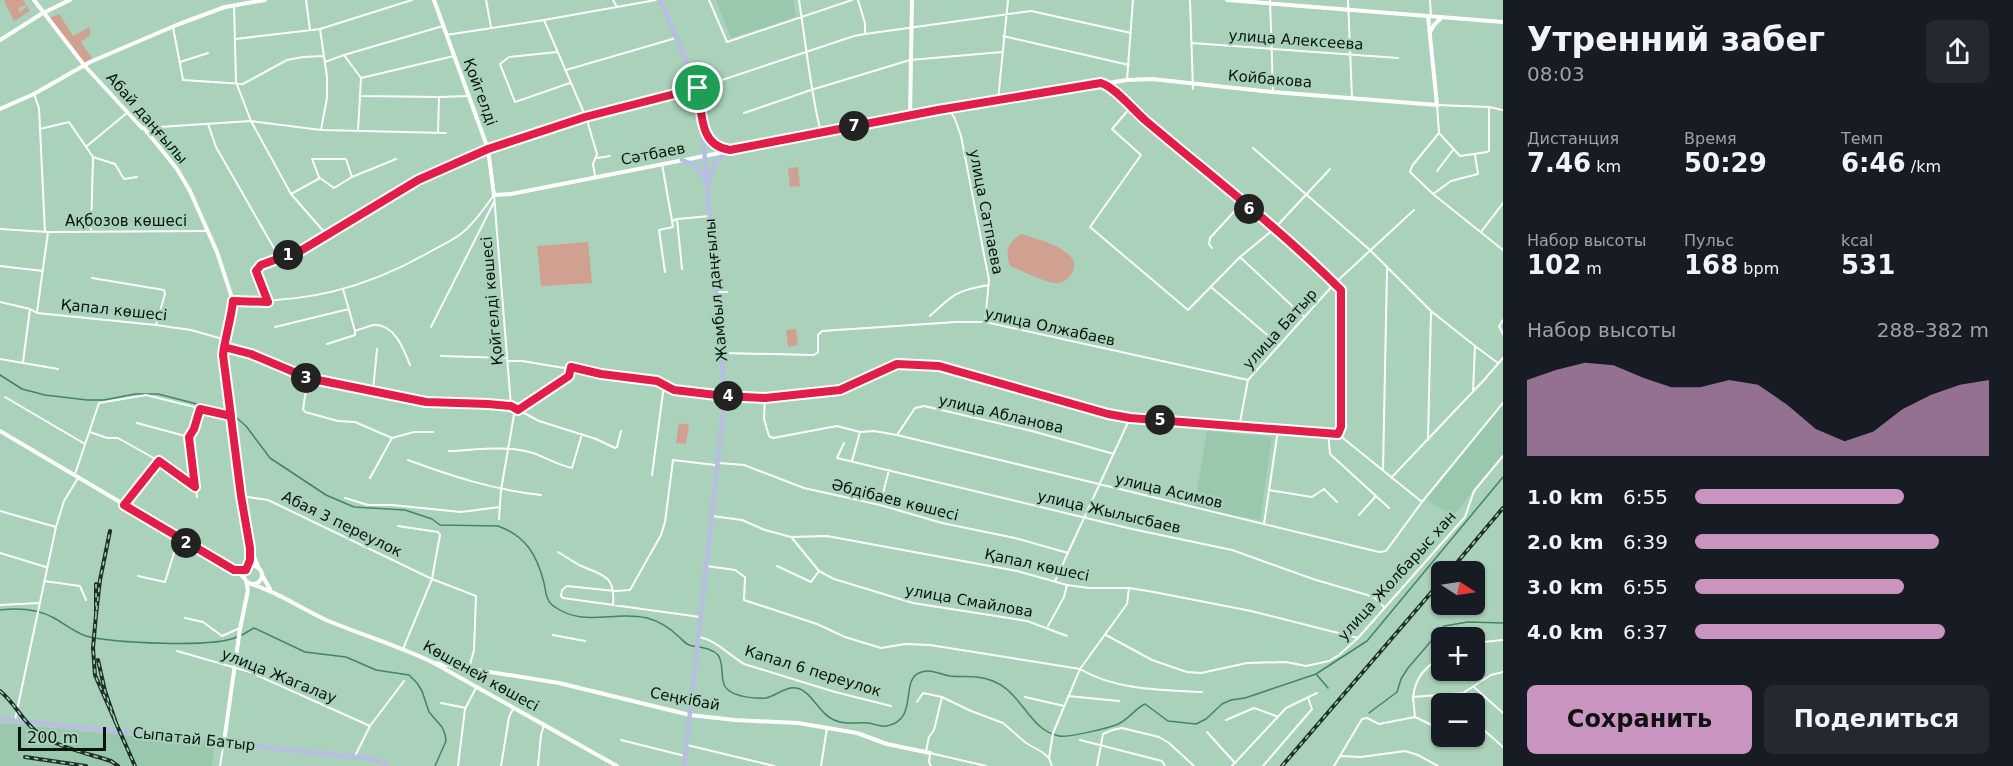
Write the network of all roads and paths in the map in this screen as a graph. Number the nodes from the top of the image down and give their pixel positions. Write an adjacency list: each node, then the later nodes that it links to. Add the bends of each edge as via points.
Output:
1 (34, 0): 25 (main road, Абай даңғылы)
2 (70, 0): 25 (main road)
3 (265, 0): 21 (main road)
4 (306, 0): 37 (street)
5 (411, 0): 36 (street)
6 (434, 0): 32 (main road, Қойгелді)
7 (486, 0): 34 (street)
8 (613, 0): 23 (street)
9 (658, 0): 23 (street); 43 (main road, Жамбыл даңғылы)
10 (709, 0): 28 (street, via 727,42)
11 (799, 0): 28 (street)
12 (852, 0): 28 (street)
13 (858, 0): 40 (street)
14 (912, 0): 35 (main road)
15 (1008, 0): 26 (street)
16 (1133, 0): 38 (street)
17 (1190, 0): 46 (street)
18 (1227, 0): 22 (main road)
19 (1348, 0): 24 (street)
20 (1430, 0): 27 (street)
21 (233, 2): 33 (main road); 44 (street)
22 (1270, 2): 24 (main road); 47 (street)
23 (617, 7): 30 (street)
24 (1348, 9): 27 (main road); 52 (street)
25 (43, 13): 45 (main road); 60 (main road, Абай даңғылы)
26 (1006, 15): 35 (street); 38 (street, via 1036,11); 42 (street)
27 (1430, 16): 29 (main road); 39 (main road)
28 (801, 17): 51 (street)
29 (1442, 18): 31 (main road); 39 (main road)
30 (544, 20): 34 (street); 48 (street)
31 (1503, 22)
32 (443, 26): 41 (main road, Қойгелді); 53 (street)
33 (173, 27): 58 (street); 60 (main road)
34 (491, 28): 41 (street)
35 (911, 28): 40 (street); 57 (main road)
36 (320, 29): 37 (street); 54 (street)
37 (310, 30): 44 (street)
38 (1131, 33): 61 (street)
39 (1430, 33): 78 (main road)
40 (866, 34): 51 (street)
41 (446, 35): 55 (main road, Қойгелді)
42 (1004, 36): 49 (street); 61 (street)
43 (676, 38): 62 (street); 69 (main road, Жамбыл даңғылы)
44 (235, 39): 65 (street)
45 (0, 40)
46 (1192, 43): 47 (street, улица Алексеева); 68 (street)
47 (1272, 48): 52 (street, улица Алексеева); 71 (street)
48 (557, 52): 62 (street); 66 (street, via 509,57 500,64 515,102)
49 (1002, 52): 57 (street); 77 (street)
50 (208, 53): 58 (street)
51 (808, 53): 69 (street); 70 (street)
52 (1350, 54): 56 (street, улица Алексеева); 76 (street)
53 (344, 55): 59 (street); 63 (street)
54 (324, 56): 59 (street); 65 (street, via 287,60 243,84)
55 (454, 56): 63 (street); 74 (main road, Қойгелді)
56 (1398, 58)
57 (910, 60): 70 (street); 86 (main road)
58 (180, 62): 65 (street, via 183,80)
59 (325, 62): 93 (street, via 327,98)
60 (84, 65): 72 (main road); 84 (main road, Абай даңғылы)
61 (1128, 65): 64 (street)
62 (565, 70): 66 (street)
63 (361, 78): 73 (street)
64 (1128, 80): 67 (main road, Койбакова); 68 (main road, Койбакова, via 1152,79)
65 (236, 82): 88 (street)
66 (570, 83): 87 (street)
67 (1101, 83): 77 (main road, Сәтбаев); 81 (street)
68 (1192, 86): 71 (main road, Койбакова)
69 (698, 88): 87 (street); 90 (main road, Жамбыл даңғылы)
70 (811, 90): 85 (street); 97 (street)
71 (1273, 92): 76 (main road, Койбакова)
72 (34, 94): 82 (main road); 92 (street)
73 (361, 96): 75 (street); 94 (street)
74 (469, 96): 75 (street); 101 (main road, Қойгелді)
75 (439, 97): 95 (street)
76 (1352, 98): 78 (main road, Койбакова)
77 (998, 100): 80 (main road, Сәтбаев)
78 (1437, 105): 79 (street); 98 (street)
79 (1489, 107): 83 (street); 104 (street, via 1489,151)
80 (949, 108): 86 (main road, Сәтбаев); 149 (street, улица Сатпаева, via 961,136)
81 (1130, 108): 124 (street); 150 (street, via 1112,129 1141,155 1090,227 1188,310)
82 (0, 109)
83 (1503, 110)
84 (128, 112): 91 (main road, Абай даңғылы); 99 (street)
85 (744, 113)
86 (910, 116): 97 (main road, Сәтбаев)
87 (585, 117): 101 (street); 108 (street)
88 (251, 121): 89 (street); 93 (street); 119 (street)
89 (208, 124): 91 (street); 141 (street, via 216,147)
90 (703, 125): 102 (main road, via 715,146); 105 (main road, Жамбыл даңғылы)
91 (144, 128): 133 (main road, Абай даңғылы, via 177,169)
92 (40, 129): 99 (street, via 69,122); 134 (street)
93 (321, 130): 94 (street)
94 (358, 131): 95 (street)
95 (438, 133): 96 (street)
96 (446, 133)
97 (821, 133): 102 (main road, Сәтбаев)
98 (1438, 133): 103 (street); 121 (street, via 1410,170)
99 (87, 146): 107 (street)
100 (1253, 148): 120 (street)
101 (488, 149): 122 (main road, Қойгелді); 136 (street, via 418,180)
102 (730, 150): 105 (main road, Сәтбаев); 118 (main road, via 714,163)
103 (1453, 150): 104 (street, via 1461,156); 113 (street)
104 (1475, 154): 121 (street, via 1478,174 1451,181)
105 (705, 155): 110 (main road, Сәтбаев); 118 (main road, Жамбыл даңғылы)
106 (610, 156): 108 (street)
107 (93, 157): 114 (street, via 115,164 124,179); 132 (street)
108 (597, 158): 116 (street, via 593,164)
109 (396, 159): 115 (street)
110 (682, 160): 111 (main road, Сәтбаев); 118 (main road, via 697,166)
111 (662, 164): 116 (main road, Сәтбаев); 129 (street)
112 (1330, 169): 120 (street)
113 (1437, 171)
114 (137, 177)
115 (352, 177): 117 (street, via 334,188); 117 (street, via 346,159 312,159)
116 (596, 177): 122 (main road, Сәтбаев)
117 (320, 178): 119 (street)
118 (708, 185): 127 (main road, Жамбыл даңғылы)
119 (291, 194): 136 (street)
120 (1307, 194): 131 (street); 138 (street)
121 (1433, 194): 135 (street)
122 (494, 195): 123 (street, Қойгелді көшесі); 151 (street, via 461,234 395,271)
123 (494, 202): 167 (street); 180 (street, Қойгелді көшесі)
124 (1242, 203): 131 (street); 137 (street, via 1210,238)
125 (1503, 203): 135 (street)
126 (1414, 210): 138 (street, улица Батыр)
127 (710, 216): 128 (street); 152 (main road, Жамбыл даңғылы)
128 (677, 219): 129 (street); 144 (street)
129 (672, 221): 146 (street, via 673,227 658,232)
130 (0, 229): 134 (street, Ақбозов көшесі)
131 (1274, 229): 140 (street); 148 (street)
132 (92, 231): 133 (street, Ақбозов көшесі); 134 (street, Ақбозов көшесі)
133 (208, 231): 154 (main road, Абай даңғылы)
134 (46, 232): 145 (street)
135 (1481, 232): 139 (street)
136 (326, 234): 141 (street, via 302,250)
137 (1212, 248)
138 (1370, 250): 143 (street); 148 (street, улица Батыр)
139 (1503, 250)
140 (1240, 257): 150 (street); 162 (street)
141 (279, 258): 155 (street, via 256,271)
142 (0, 266): 145 (street)
143 (1387, 269): 159 (street); 226 (street)
144 (682, 270)
145 (43, 271): 160 (street)
146 (665, 272)
147 (92, 278): 165 (street, via 164,290)
148 (1334, 284): 162 (street, улица Батыр); 210 (street, via 1341,290)
149 (989, 285): 161 (street, via 952,295); 164 (street, улица Сатпаева)
150 (1211, 287): 172 (street)
151 (343, 289): 155 (street); 158 (street)
152 (716, 292): 153 (street); 176 (main road, Жамбыл даңғылы)
153 (727, 292)
154 (233, 301): 155 (street); 170 (main road, Абай даңғылы)
155 (268, 302)
156 (0, 303): 157 (street, Қапал көшесі)
157 (30, 309): 160 (street, Қапал көшесі); 181 (street)
158 (349, 309): 166 (street); 168 (street)
159 (1431, 311): 173 (street); 214 (street)
160 (37, 313): 165 (street, Қапал көшесі)
161 (930, 316)
162 (1304, 316): 172 (street, улица Батыр)
163 (1503, 320): 169 (street, via 1498,326)
164 (985, 322): 176 (street, улица Олжабаев, via 822,331 814,355); 187 (street, улица Олжабаев)
165 (156, 325): 170 (street, Қапал көшесі)
166 (275, 327)
167 (431, 327)
168 (355, 331): 171 (street, via 355,335); 183 (street, via 383,326 402,344)
169 (1503, 334)
170 (226, 340): 174 (main road, Абай даңғылы)
171 (327, 344)
172 (1279, 345): 187 (street, улица Батыр)
173 (1475, 346): 182 (street); 190 (street)
174 (224, 347): 186 (street); 198 (main road, Абай даңғылы)
175 (377, 349): 189 (street)
176 (722, 353): 191 (main road, Жамбыл даңғылы)
177 (441, 356): 180 (street)
178 (1503, 358): 182 (street)
179 (0, 359): 181 (street)
180 (507, 360): 184 (street); 195 (street, Қойгелді көшесі)
181 (23, 363): 185 (street)
182 (1498, 363): 190 (street)
183 (410, 365)
184 (571, 367): 188 (street); 197 (street, via 569,376)
185 (58, 369)
186 (308, 378): 189 (street); 213 (street, via 305,412 355,422)
187 (1248, 380): 201 (street, улица Батыр)
188 (664, 384): 191 (street, via 674,390); 227 (street)
189 (373, 391): 195 (street, via 426,402)
190 (1473, 392): 214 (street)
191 (725, 396): 193 (street); 224 (main road, Жамбыл даңғылы)
192 (5, 397): 216 (street)
193 (765, 398): 199 (street, via 840,390 897,364 939,366); 207 (street, улица Асимов, via 766,430 773,438 837,426)
194 (1503, 403): 241 (street, улица Асимов)
195 (511, 406): 197 (street)
196 (200, 409): 198 (street); 205 (street, via 146,395 99,403); 212 (street)
197 (517, 409): 209 (street, via 554,427); 217 (street)
198 (231, 416): 236 (main road, Абай даңғылы)
199 (1130, 418): 201 (street); 219 (street)
200 (137, 423): 212 (street)
201 (1239, 427): 202 (street)
202 (1278, 430): 208 (street); 234 (street)
203 (0, 431): 228 (main road)
204 (621, 431): 209 (street, via 617,449)
205 (89, 432): 216 (street); 222 (street, via 118,438)
206 (433, 432): 213 (street)
207 (860, 432): 211 (street, улица Асимов); 223 (street)
208 (1328, 433): 210 (street); 237 (street, via 1330,454)
209 (582, 434): 217 (street, via 572,468 533,453)
210 (1338, 434): 226 (street)
211 (897, 435): 219 (street, улица Абланова, via 915,408 924,406); 231 (street, улица Асимов)
212 (189, 437): 232 (street)
213 (392, 438): 229 (street)
214 (1428, 440): 230 (street)
215 (844, 443): 223 (street, via 837,458)
216 (86, 444): 228 (street)
217 (508, 450): 218 (street); 233 (street)
218 (449, 451)
219 (1114, 454): 231 (street)
220 (1503, 456): 281 (street, улица Жолбарыс хан, via 1474,491 1465,517)
221 (408, 460): 233 (street)
222 (159, 461): 232 (street); 242 (street)
223 (852, 462): 225 (street, улица Жылысбаев)
224 (718, 464): 243 (street, Әбдібаев көшесі, via 744,465 804,488); 248 (main road, Жамбыл даңғылы); 274 (street, Әбдібаев көшесі, via 673,460 661,535 630,590)
225 (889, 470): 243 (street); 249 (street, улица Жылысбаев)
226 (1383, 471): 230 (street)
227 (652, 475)
228 (77, 476): 242 (main road); 253 (street)
229 (370, 478)
230 (1391, 478): 241 (street)
231 (1100, 485): 249 (street); 251 (street, улица Асимов)
232 (195, 487): 238 (street)
233 (501, 490): 235 (street); 244 (street)
234 (1269, 490): 240 (street, via 1312,497 1324,489); 251 (street)
235 (540, 495)
236 (241, 496): 256 (main road, Абай даңғылы); 268 (street, Абая 3 переулок, via 268,500)
237 (1376, 496): 245 (street); 247 (street)
238 (197, 497)
239 (345, 498): 244 (street, via 368,505 461,512)
240 (1337, 502)
241 (1422, 502): 251 (street, улица Асимов, via 1386,551 1379,552)
242 (124, 505): 255 (main road)
243 (880, 505): 259 (street, Әбдібаев көшесі)
244 (500, 507): 250 (street)
245 (1389, 508)
246 (0, 511): 253 (street)
247 (1359, 515)
248 (712, 516): 254 (street, Қапал көшесі, via 742,520); 260 (main road, Жамбыл даңғылы)
249 (1085, 517): 259 (street); 281 (street, улица Жылысбаев, via 1232,550 1374,597)
250 (499, 519)
251 (1264, 524)
252 (398, 526): 268 (street, Абая 3 переулок, via 440,533)
253 (56, 527): 262 (street)
254 (791, 537): 266 (street, улица Смайлова); 270 (street, Қапал көшесі, via 827,536 1017,571)
255 (181, 540): 264 (main road); 267 (street, via 165,582)
256 (250, 548): 263 (main road); 265 (main road)
257 (558, 552): 274 (street, via 606,575)
258 (0, 553): 262 (street)
259 (1068, 553): 270 (street)
260 (707, 566): 282 (main road, Жамбыл даңғылы); 300 (street, via 735,570 745,577 744,600 880,648 930,645)
261 (777, 566): 266 (street, via 811,582)
262 (47, 567): 269 (street)
263 (246, 569): 264 (main road); 265 (main road); 271 (main road)
264 (234, 570): 271 (main road)
265 (260, 571): 271 (main road); 275 (main road, via 266,585)
266 (819, 571): 284 (street, улица Смайлова, via 912,603)
267 (138, 576)
268 (432, 579): 294 (street, Абая 3 переулок); 299 (street, Абая 3 переулок, via 476,596 474,650)
269 (44, 581): 277 (street, via 81,586); 278 (street)
270 (1054, 582): 272 (street, Қапал көшесі)
271 (251, 583): 275 (main road); 276 (main road); 276 (main road)
272 (1067, 585): 273 (street, Қапал көшесі); 284 (street, улица Смайлова)
273 (1129, 588): 287 (street, via 1127,604); 290 (street, Қапал көшесі, via 1251,611)
274 (615, 591): 279 (street); 279 (street, via 567,585 561,596)
275 (278, 594): 294 (main road, Көшеней көшесі, via 322,618)
276 (247, 598): 285 (main road)
277 (86, 600)
278 (39, 603): 280 (street); 326 (street)
279 (613, 604): 282 (street)
280 (0, 605)
281 (1384, 607): 290 (street, улица Жолбарыс хан)
282 (701, 617): 289 (main road, Жамбыл даңғылы)
283 (185, 618): 285 (street, via 203,622 222,636)
284 (1048, 627): 288 (street, улица Смайлова)
285 (240, 628): 298 (main road)
286 (553, 634): 292 (street)
287 (1106, 635): 290 (street, улица Жолбарыс хан, via 1152,660 1201,673 1247,663 1306,666 1329,661); 300 (street)
288 (1067, 636)
289 (699, 637): 317 (street, Капал 6 переулок, via 720,646 744,664); 322 (main road, Жамбыл даңғылы)
290 (1358, 638)
291 (1503, 640): 293 (street)
292 (585, 641)
293 (1485, 642)
294 (403, 649): 296 (main road, Көшеней көшесі)
295 (177, 651): 298 (street, улица Жагалау)
296 (434, 663): 299 (main road, Сеңкібай); 303 (main road, Көшеней көшесі)
297 (1431, 664): 312 (street, via 1420,674)
298 (235, 667): 330 (street, улица Жагалау); 336 (main road)
299 (469, 668): 322 (main road, Сеңкібай, via 559,684)
300 (1080, 669): 305 (street, via 1095,678 1156,690); 309 (street)
301 (1503, 672): 304 (street)
302 (404, 681): 330 (street)
303 (477, 686): 319 (main road, Көшеней көшесі); 320 (street)
304 (1473, 687): 307 (street); 321 (street)
305 (1202, 692)
306 (1317, 693): 313 (street)
307 (1460, 693)
308 (1431, 695): 312 (street)
309 (1068, 696): 314 (street); 318 (street)
310 (942, 697): 315 (street, via 923,693); 340 (street); 345 (street, via 1003,723)
311 (1025, 697): 318 (street)
312 (1413, 697): 324 (street)
313 (1308, 698): 323 (street); 365 (street, via 1312,709)
314 (1119, 701)
315 (917, 702)
316 (441, 703): 320 (street)
317 (891, 706)
318 (1064, 706): 345 (street, via 1053,733)
319 (514, 707): 328 (main road, Көшеней көшесі); 351 (street)
320 (465, 708): 350 (street)
321 (1503, 713)
322 (690, 715): 331 (main road, Сеңкібай); 337 (main road, Жамбыл даңғылы)
323 (1277, 716): 327 (street, via 1254,708); 347 (street)
324 (1415, 717): 329 (street); 343 (street, via 1379,724 1367,718 1362,720)
325 (0, 719): 326 (main road, Сыпатай Батыр)
326 (15, 720): 336 (main road, Сыпатай Батыр)
327 (1226, 720)
328 (544, 724): 344 (main road, Көшеней көшесі); 352 (street)
329 (1431, 725)
330 (370, 726): 341 (street)
331 (827, 728): 340 (main road, Сеңкібай); 358 (street)
332 (1485, 730): 339 (street)
333 (1207, 732): 347 (street)
334 (621, 740): 342 (street)
335 (1080, 740): 338 (street)
336 (224, 742): 341 (main road, Сыпатай Батыр); 348 (street)
337 (686, 744): 342 (main road, Жамбыл даңғылы); 346 (street)
338 (1102, 745): 362 (street); 363 (street, via 1162,761); 364 (street, via 1103,734 1122,728 1158,737)
339 (1503, 747)
340 (928, 753): 359 (street); 360 (street)
341 (355, 756): 349 (main road, Сыпатай Батыр)
342 (684, 756): 355 (main road, Жамбыл даңғылы)
343 (1340, 756): 366 (street); 367 (street, via 1405,751)
344 (603, 757): 353 (main road, Көшеней көшесі); 354 (main road, Көшеней көшесі)
345 (1049, 758): 361 (street)
346 (752, 762): 356 (street); 357 (street)
347 (1233, 765)
348 (220, 766)
349 (387, 766)
350 (458, 766)
351 (501, 766)
352 (538, 766)
353 (617, 766)
354 (624, 766)
355 (684, 766)
356 (752, 766)
357 (774, 766)
358 (821, 766)
359 (931, 766)
360 (986, 766)
361 (1052, 766)
362 (1097, 766)
363 (1165, 766)
364 (1194, 766)
365 (1263, 766)
366 (1334, 766)
367 (1438, 766)

